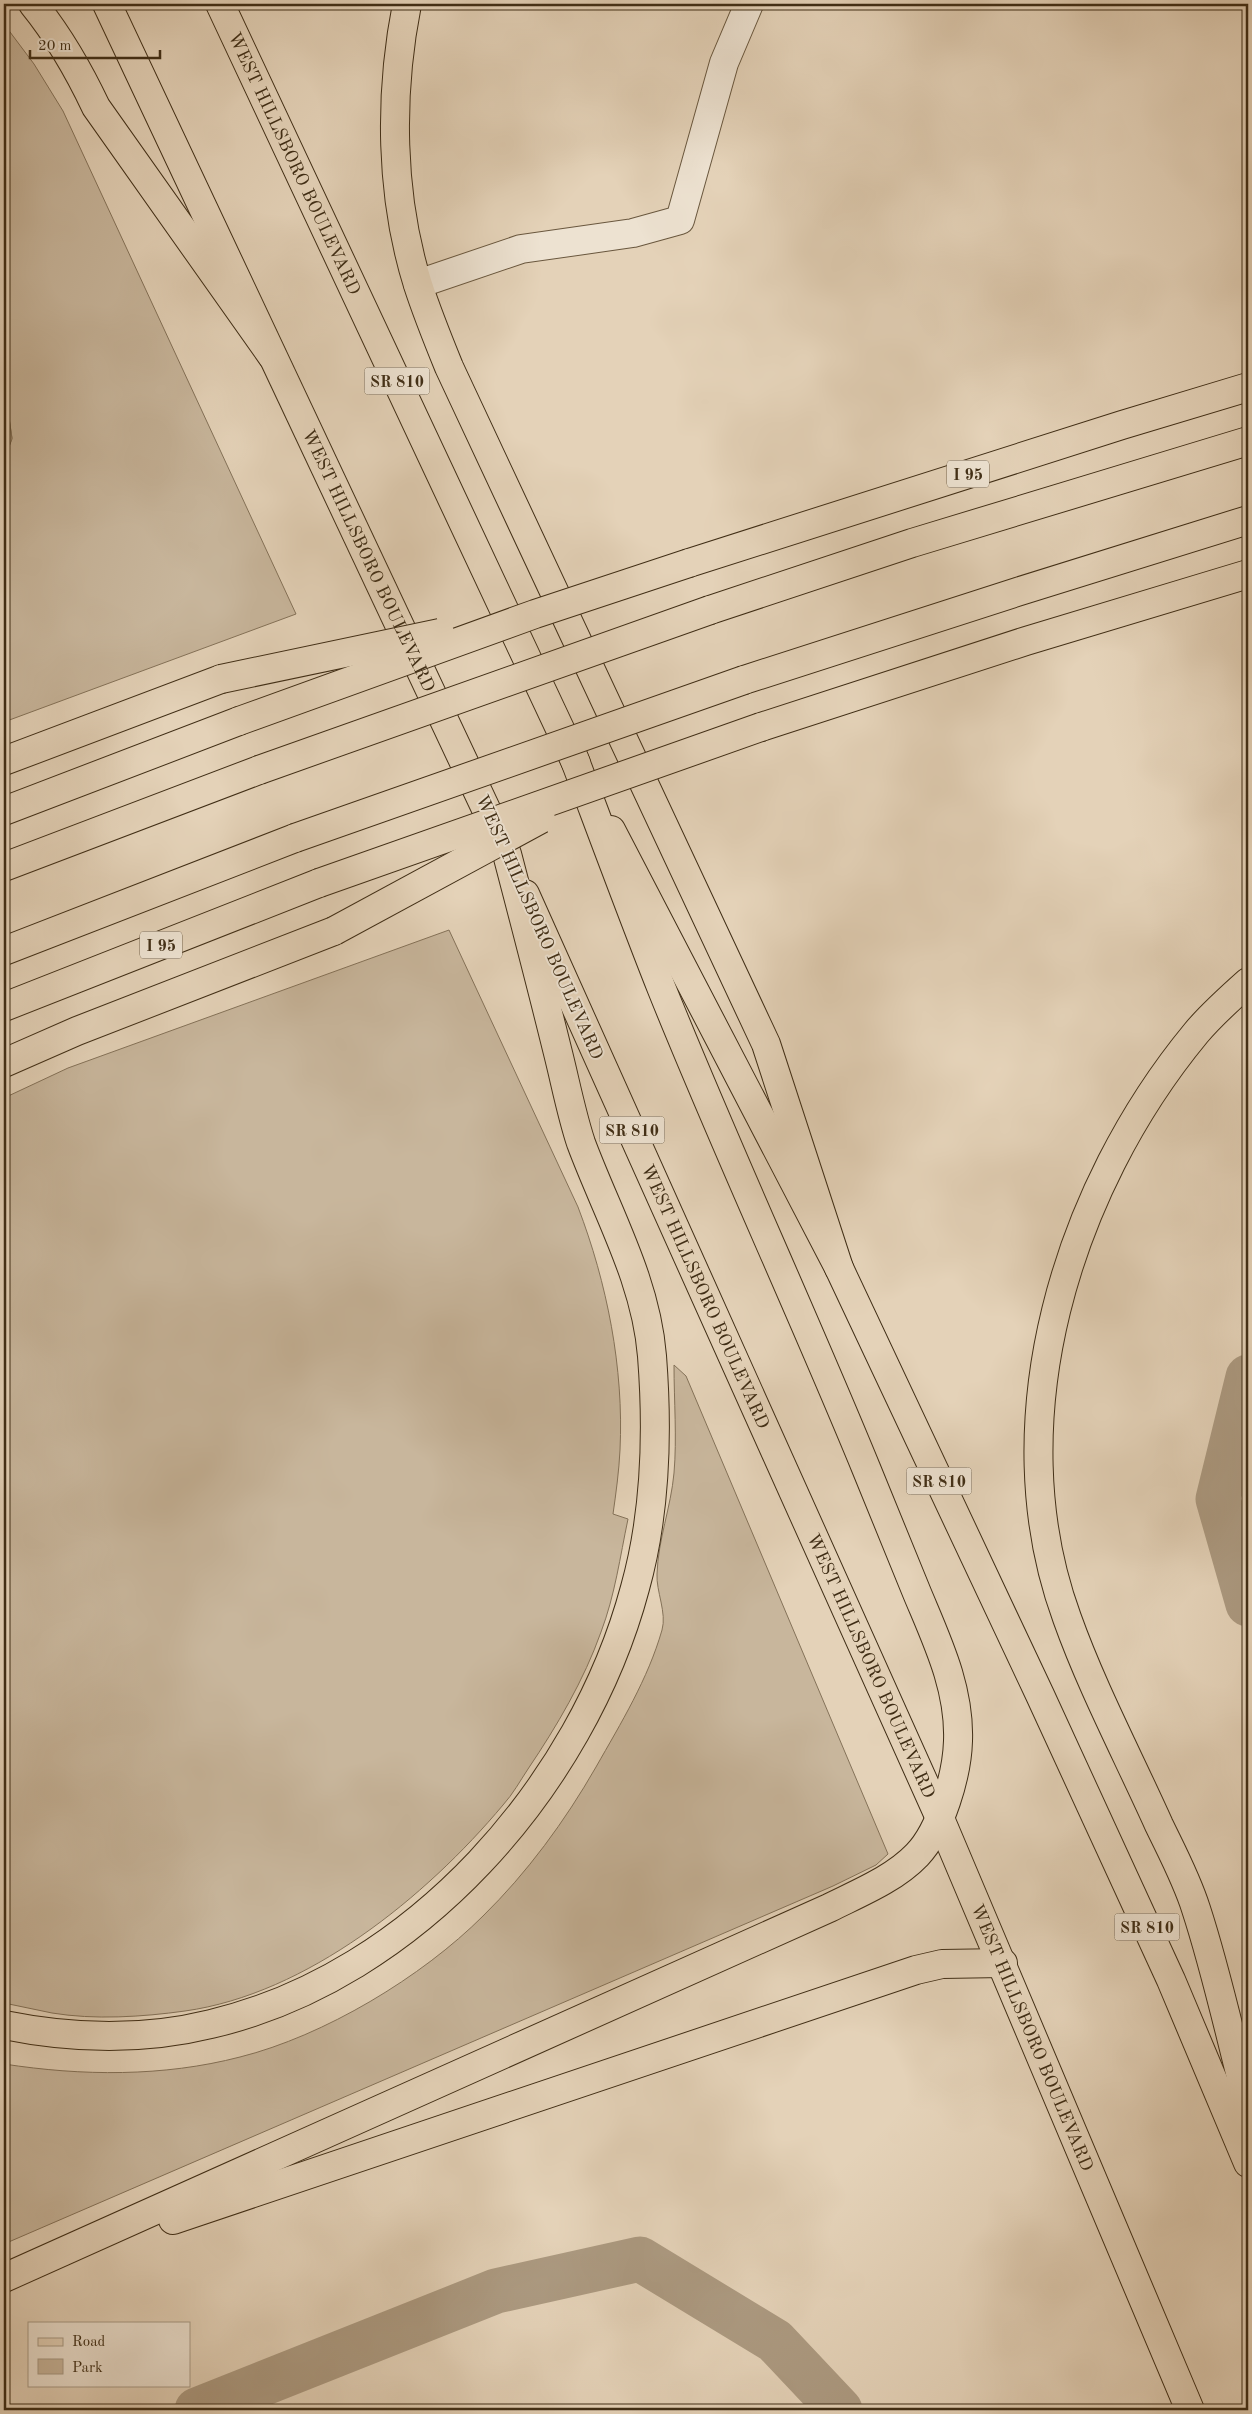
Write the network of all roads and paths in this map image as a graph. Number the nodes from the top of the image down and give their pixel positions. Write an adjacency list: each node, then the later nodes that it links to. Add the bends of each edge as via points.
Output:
1 (33, 4): 7 (main road, via 77,66 96,107)
2 (107, 4): 7 (main road, WEST HILLSBORO BOULEVARD / SR 810)
3 (220, 4): 13 (main road, WEST HILLSBORO BOULEVARD / SR 810)
4 (407, 4): 6 (main road, via 397,72 396,158 400,200)
5 (749, 4): 6 (lane, via 724,63 680,220 633,233 521,249)
6 (418, 284): 23 (main road, via 449,367 766,1044)
7 (272, 356): 17 (main road, WEST HILLSBORO BOULEVARD / SR 810)
8 (1248, 387): 12 (main road, I 95, bridge, via 1122,424)
9 (1248, 441): 18 (main road, bridge, via 922,540 710,610 259,770)
10 (1248, 520): 19 (main road, bridge, via 744,680 295,838)
11 (1248, 574): 15 (main road, I 95, bridge, via 1026,641)
12 (535, 614): 14 (main road, bridge, via 221,679); 16 (main road, I 95, bridge, via 239,721)
13 (574, 758): 23 (main road, WEST HILLSBORO BOULEVARD / SR 810); 24 (main road, via 662,989 855,1440 943,1657 955,1695 958,1742 954,1772)
14 (4, 760)
15 (619, 777): 21 (main road, I 95, bridge, via 319,884); 22 (main road, bridge, via 334,931 77,1031)
16 (4, 811)
17 (508, 854): 24 (main road, WEST HILLSBORO BOULEVARD / SR 810); 26 (main road, via 580,1141 631,1264 651,1349 655,1436 644,1552 626,1621 595,1694 553,1772 496,1845 435,1904 343,1971 245,2015 174,2032 90,2037 46,2034)
18 (4, 867)
19 (4, 951)
20 (1248, 982): 27 (main road, via 1197,1031 1167,1070 1142,1107 1096,1192 1064,1275 1053,1321 1044,1370 1038,1450 1046,1538 1066,1616 1196,1908)
21 (4, 1007)
22 (4, 1063)
23 (839, 1268): 28 (main road, WEST HILLSBORO BOULEVARD / SR 810, via 1163,1962)
24 (939, 1816): 25 (main road, WEST HILLSBORO BOULEVARD / SR 810); 29 (main road, via 918,1854 878,1883 829,1908)
25 (1003, 1964): 29 (main road, via 942,1964 916,1970); 30 (main road, WEST HILLSBORO BOULEVARD / SR 810)
26 (4, 2025)
27 (1248, 2104)
28 (1248, 2163)
29 (16, 2273)
30 (1190, 2410)

